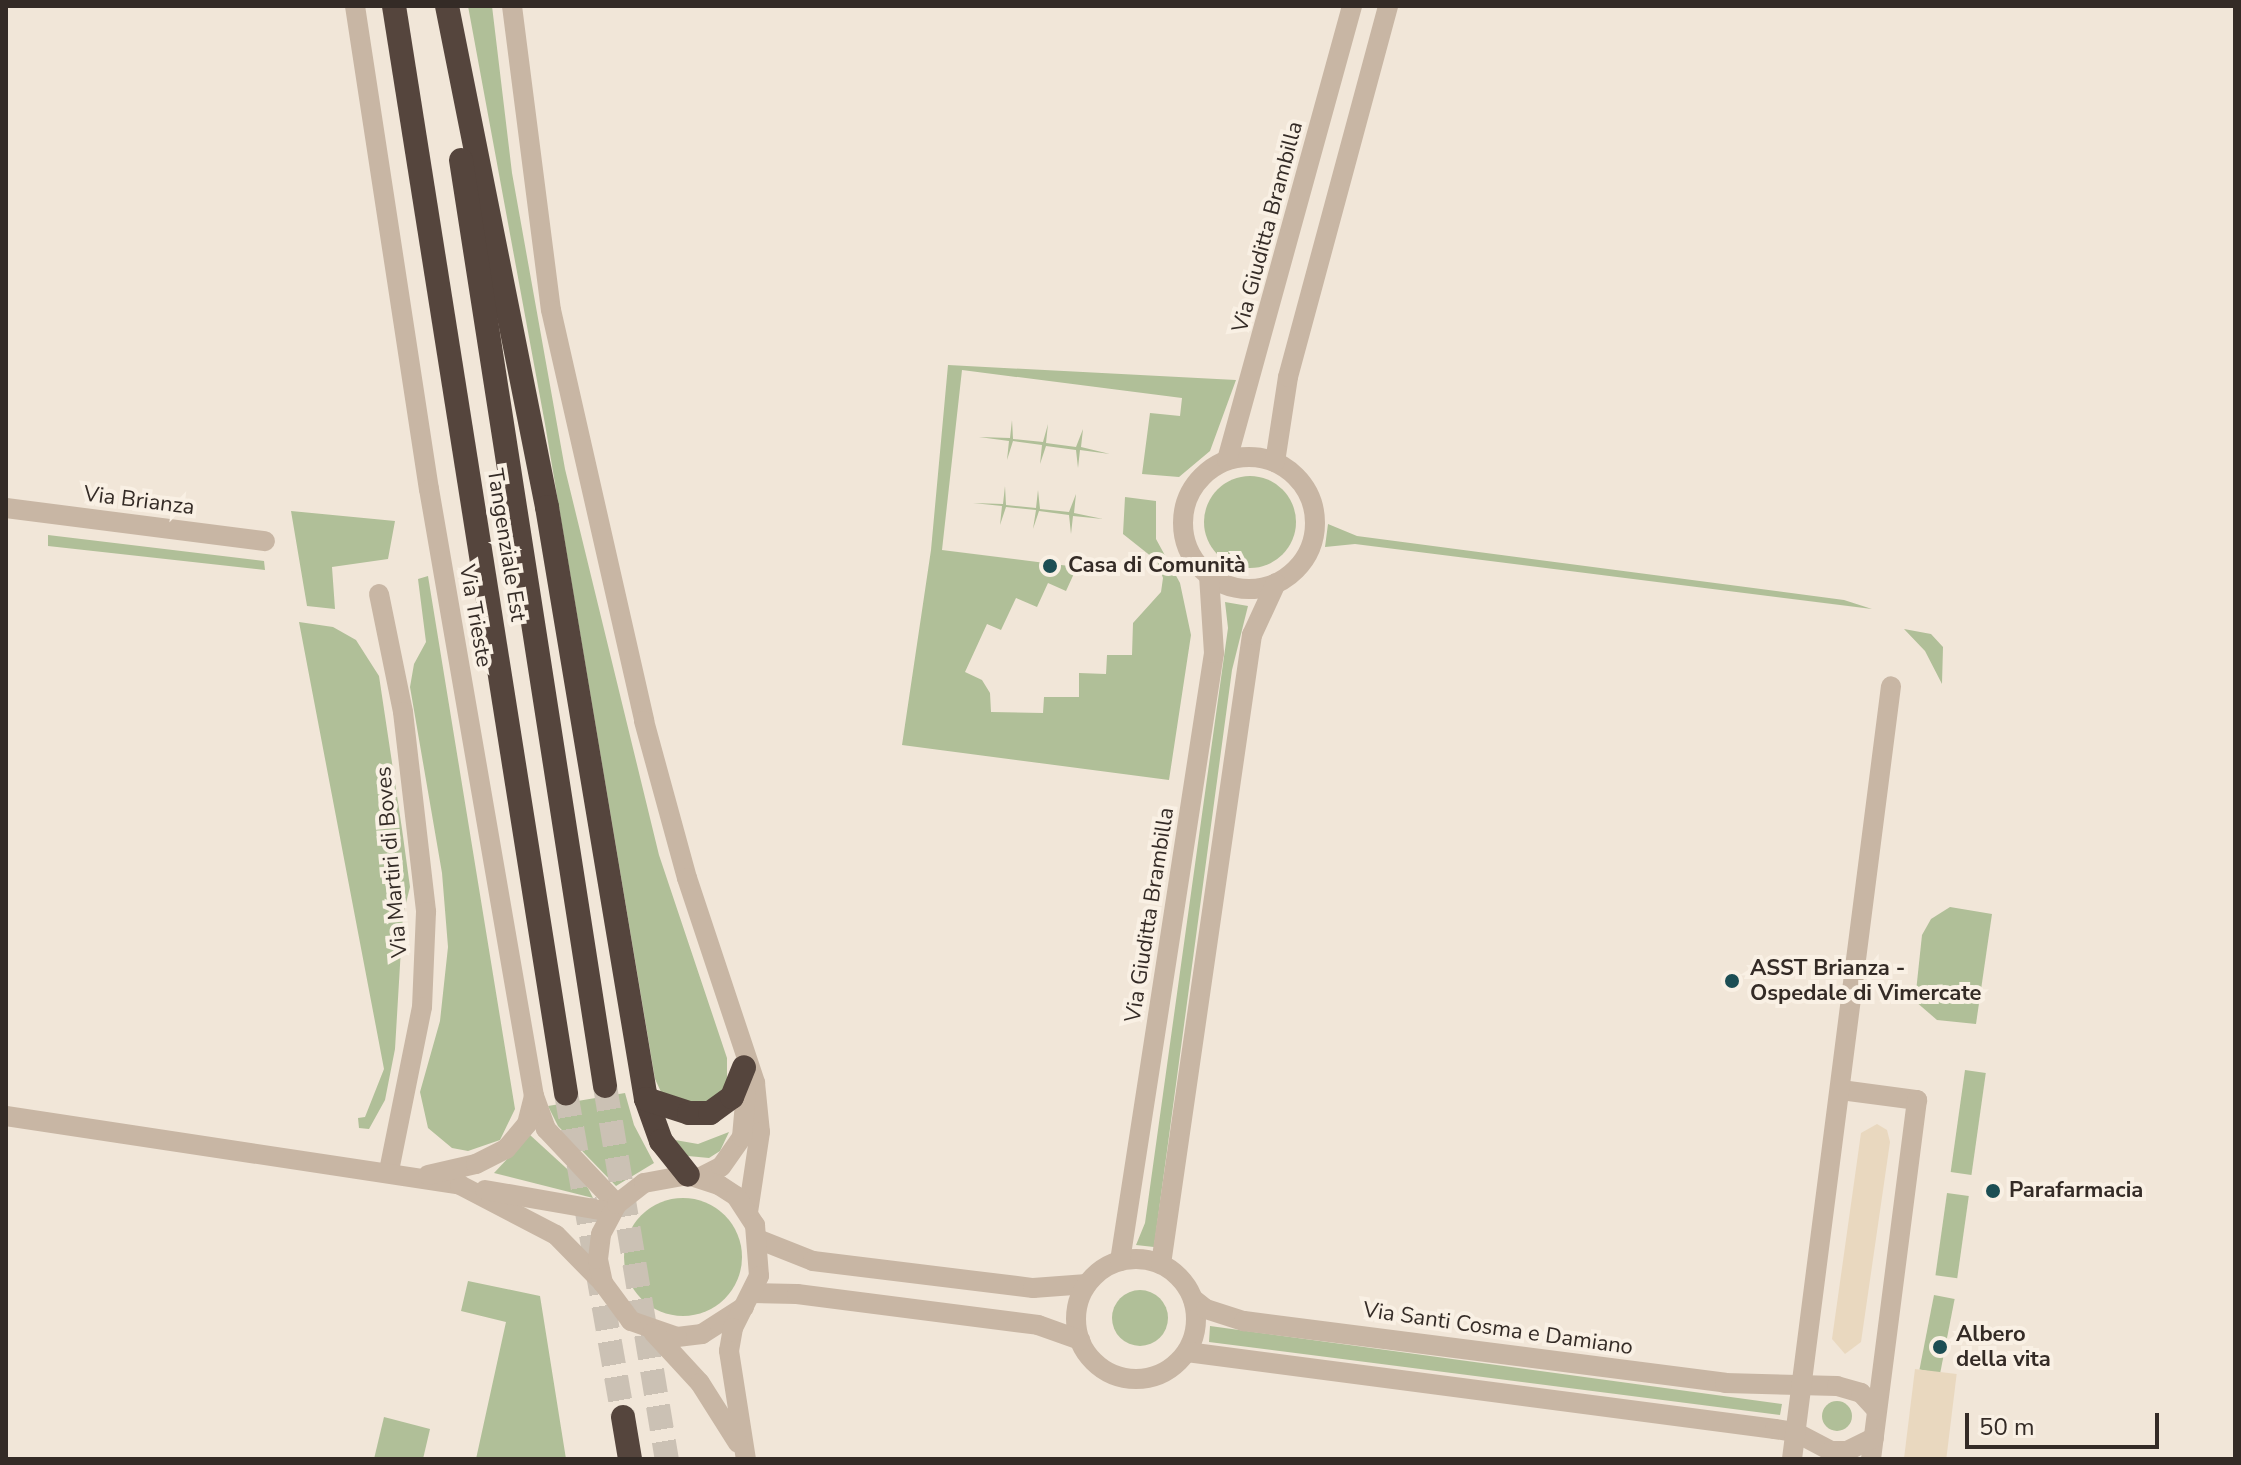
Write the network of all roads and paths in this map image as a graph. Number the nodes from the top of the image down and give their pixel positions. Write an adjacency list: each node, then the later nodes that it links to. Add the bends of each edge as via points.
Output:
1 (355, 6): 21 (street, Via Trieste, via 429,489)
2 (394, 6): 20 (highway, Tangenziale Est)
3 (438, 6): 18 (highway, Tangenziale Est)
4 (447, 6): 22 (highway, via 547,507)
5 (512, 6): 16 (street, via 551,310 644,721 687,878)
6 (1352, 6): 8 (street, Via Giuditta Brambilla)
7 (1388, 6): 9 (street, via 1288,377)
8 (1227, 460): 9 (street, via 1252,457); 12 (street, via 1194,486 1184,511 1186,544)
9 (1275, 462): 13 (street, via 1303,484 1316,520 1304,561)
10 (6, 508): 11 (street, Via Brianza)
11 (265, 541)
12 (1209, 576): 13 (street, via 1241,589); 31 (street, Via Giuditta Brambilla, via 1214,653)
13 (1276, 583): 32 (street, via 1252,635)
14 (379, 594): 24 (street, Via Martiri di Boves, via 403,712 426,926 422,1007)
15 (1891, 686): 19 (street)
16 (741, 1041): 17 (street); 29 (street, via 755,1083 760,1132)
17 (744, 1067): 22 (highway, via 732,1097 710,1113 689,1113); 26 (street, via 742,1137 721,1167)
18 (605, 1086)
19 (1841, 1090): 40 (street); 41 (street, via 1917,1100)
20 (566, 1093)
21 (534, 1096): 25 (street, via 527,1124 506,1149 476,1164); 28 (street, Via Trieste, via 546,1129)
22 (646, 1099): 26 (highway, via 661,1141)
23 (6, 1116): 24 (street)
24 (389, 1171): 25 (street)
25 (424, 1176): 27 (street)
26 (694, 1176): 28 (street, via 644,1183); 29 (street, via 736,1196)
27 (473, 1189): 28 (street); 33 (street, via 556,1235)
28 (614, 1208): 33 (street, via 600,1246)
29 (748, 1212): 30 (street)
30 (760, 1240): 34 (street, via 813,1261 1033,1288); 36 (street)
31 (1120, 1261): 32 (street); 34 (street)
32 (1161, 1264): 35 (street, Via Santi Cosma e Damiano, via 1186,1285)
33 (603, 1283): 37 (street, via 631,1321)
34 (1087, 1284): 38 (street, via 1078,1302)
35 (1193, 1299): 39 (street, via 1197,1317); 40 (street, Via Santi Cosma e Damiano, via 1244,1321 1725,1383)
36 (748, 1300): 37 (street, via 702,1334); 38 (street, via 797,1294 1038,1325); 45 (street, via 729,1351)
37 (653, 1332): 45 (street, via 700,1383)
38 (1080, 1340): 39 (street, via 1103,1370 1121,1378 1158,1376)
39 (1187, 1352): 43 (street)
40 (1801, 1384): 41 (street, Via Santi Cosma e Damiano, via 1851,1389); 43 (street)
41 (1877, 1410): 44 (street)
42 (623, 1417): 46 (highway)
43 (1795, 1432): 44 (street, via 1831,1451 1847,1451); 47 (street)
44 (1874, 1438): 48 (street)
45 (745, 1456)
46 (630, 1459)
47 (1792, 1459)
48 (1871, 1459)

